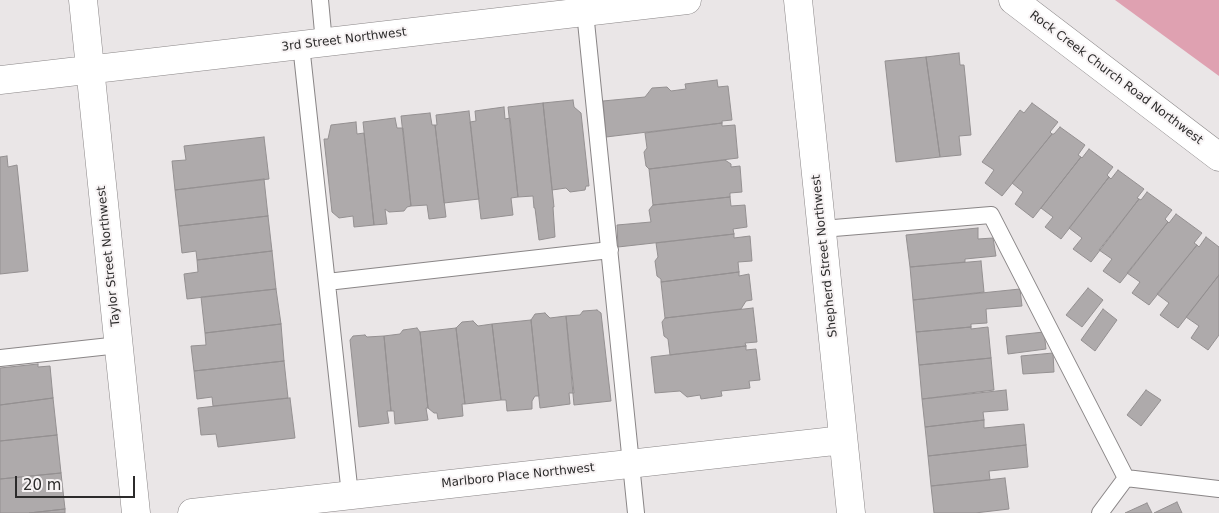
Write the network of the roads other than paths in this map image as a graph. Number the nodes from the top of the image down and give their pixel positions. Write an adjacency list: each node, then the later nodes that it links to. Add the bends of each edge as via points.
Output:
1 (82, 0): 8 (street, Taylor Street Northwest)
2 (320, 0): 7 (lane)
3 (688, 0): 6 (street, 3rd Street Northwest)
4 (798, 0): 11 (street, Shepherd Street Northwest)
5 (1013, 0): 10 (street, Rock Creek Church Road Northwest)
6 (585, 12): 7 (street, 3rd Street Northwest); 12 (lane)
7 (313, 44): 8 (street, 3rd Street Northwest); 13 (lane)
8 (90, 70): 9 (street, 3rd Street Northwest); 14 (street, Taylor Street Northwest)
9 (0, 80)
10 (1219, 157)
11 (822, 229): 16 (street, Shepherd Street Northwest); 18 (lane, via 991,215)
12 (610, 250): 13 (lane); 17 (lane)
13 (327, 282): 20 (lane)
14 (119, 346): 15 (lane); 21 (street, Taylor Street Northwest)
15 (0, 358)
16 (843, 440): 17 (street, Marlboro Place Northwest); 24 (street, Shepherd Street Northwest)
17 (632, 464): 20 (street, Marlboro Place Northwest); 23 (lane)
18 (1126, 478): 19 (lane); 25 (lane)
19 (1219, 489)
20 (350, 495): 22 (street, Marlboro Place Northwest)
21 (136, 513)
22 (192, 513)
23 (636, 513)
24 (851, 513)
25 (1100, 513)

